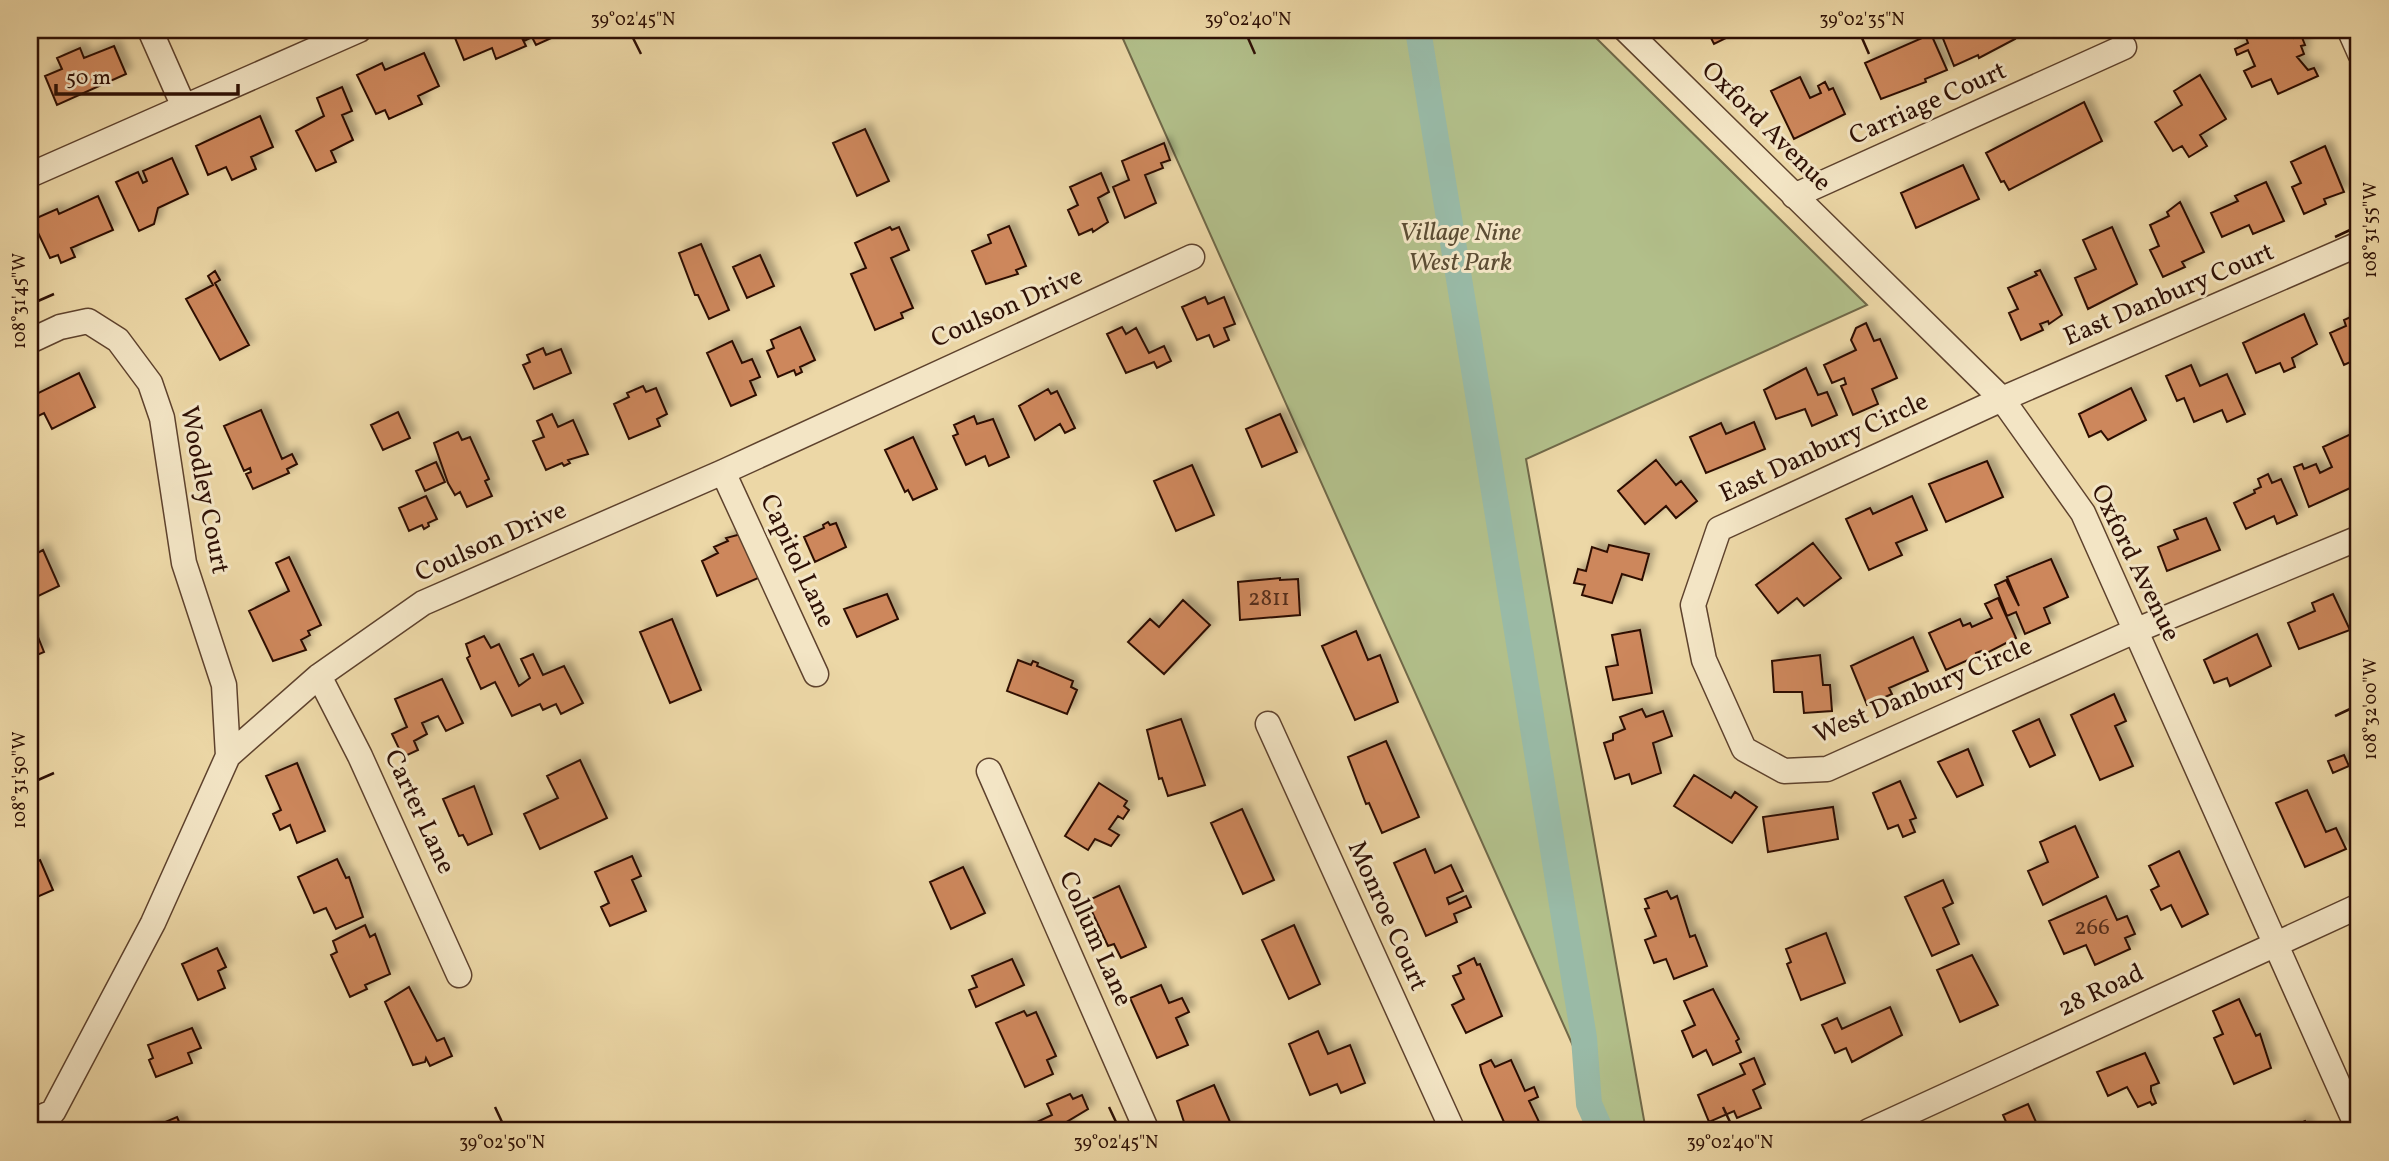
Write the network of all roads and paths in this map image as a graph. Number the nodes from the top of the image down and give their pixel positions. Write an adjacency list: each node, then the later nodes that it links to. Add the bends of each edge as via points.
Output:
1 (150, 30): 7 (street)
2 (359, 30): 7 (street)
3 (1626, 30): 9 (street, Oxford Avenue)
4 (2343, 30): 6 (lane)
5 (2124, 47): 9 (street, Carriage Court)
6 (2355, 57)
7 (184, 107): 8 (street)
8 (30, 175)
9 (1794, 196): 13 (street, Oxford Avenue)
10 (2359, 244): 13 (street, East Danbury Court)
11 (1192, 257): 14 (street, Coulson Drive)
12 (30, 341): 21 (street, Woodley Court, via 88,321 118,340 150,383 162,418 184,563 224,685)
13 (2002, 399): 16 (street, Oxford Avenue, via 2083,513); 17 (street, East Danbury Circle, via 1719,529 1693,605)
14 (723, 472): 18 (street, Capitol Lane); 19 (street, Coulson Drive, via 423,603)
15 (2359, 538): 16 (street, West Danbury Circle)
16 (2137, 630): 17 (street, West Danbury Circle, via 1827,769 1784,771 1744,749); 24 (street, Oxford Avenue)
17 (1704, 660)
18 (816, 674)
19 (319, 676): 21 (street, Coulson Drive); 25 (street, Carter Lane)
20 (1268, 724): 28 (street, Monroe Court)
21 (228, 756): 26 (street, Coulson Drive, via 153,923 53,1112)
22 (989, 771): 27 (street, Collum Lane)
23 (2359, 906): 24 (street, 28 Road)
24 (2276, 943): 29 (street, 28 Road); 30 (street, Oxford Avenue)
25 (459, 975)
26 (30, 1122)
27 (1147, 1131)
28 (1453, 1131)
29 (1869, 1131)
30 (2359, 1131)

